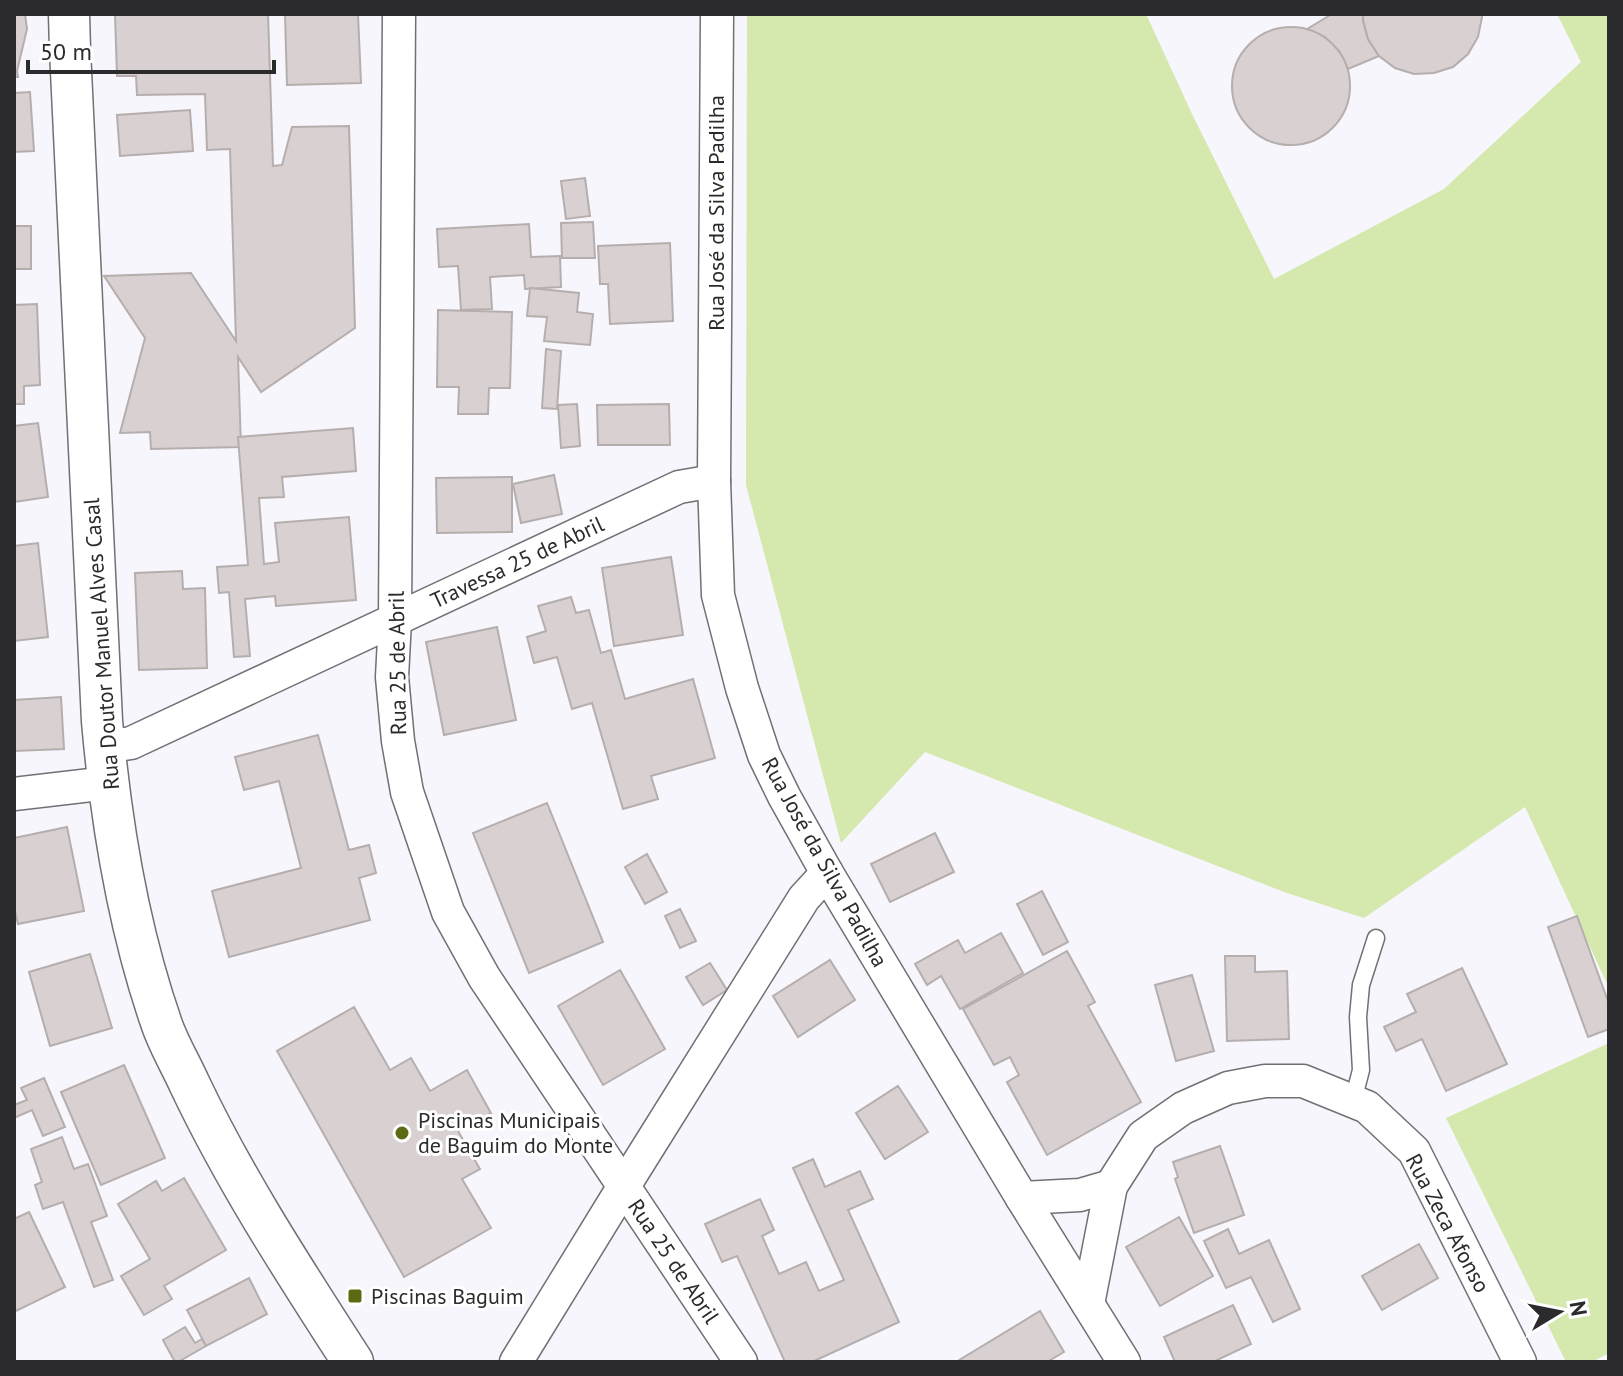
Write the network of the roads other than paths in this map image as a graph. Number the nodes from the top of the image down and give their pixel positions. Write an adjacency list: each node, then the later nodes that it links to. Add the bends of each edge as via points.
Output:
1 (69, 14): 6 (street, Rua Doutor Manuel Alves Casal)
2 (399, 14): 5 (street, Rua 25 de Abril)
3 (717, 14): 4 (street, Rua José da Silva Padilha)
4 (714, 481): 5 (street, Travessa 25 de Abril, via 679,487); 8 (street, Rua José da Silva Padilha, via 718,595 742,688 764,755)
5 (395, 620): 6 (street, Travessa 25 de Abril, via 131,743); 11 (street, Rua 25 de Abril, via 392,677 400,754 407,792 448,912 484,977)
6 (106, 765): 7 (street, Travessa 25 de Abril); 15 (street, Rua Doutor Manuel Alves Casal, via 126,893 163,1027 213,1133)
7 (14, 794)
8 (827, 873): 11 (street, via 804,898); 13 (street, Rua José da Silva Padilha)
9 (1376, 938): 10 (lane, via 1361,985 1361,1070)
10 (1353, 1101): 12 (street, Rua Zeca Afonso, via 1303,1081 1228,1088 1183,1108 1143,1136); 19 (street, Rua Zeca Afonso, via 1367,1107 1414,1151)
11 (624, 1186): 16 (street); 17 (street, Rua 25 de Abril)
12 (1111, 1186): 13 (street, via 1080,1195); 14 (street, Rua Zeca Afonso)
13 (1022, 1198): 14 (street, Rua José da Silva Padilha)
14 (1088, 1304): 18 (street, Rua José da Silva Padilha)
15 (353, 1362)
16 (516, 1362)
17 (741, 1362)
18 (1124, 1362)
19 (1520, 1362)

